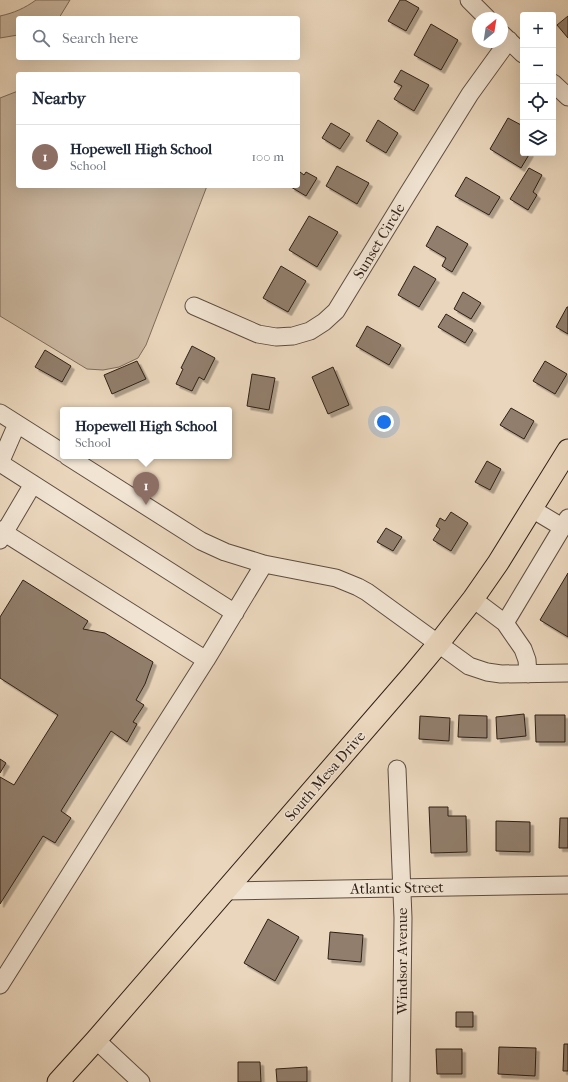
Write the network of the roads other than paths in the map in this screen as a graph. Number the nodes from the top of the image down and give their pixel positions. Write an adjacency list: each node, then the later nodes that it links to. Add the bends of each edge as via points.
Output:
1 (469, 0): 2 (street)
2 (481, 12)
3 (508, 40): 5 (street)
4 (498, 48): 8 (street, Sunset Circle, via 336,311 324,322 310,331 294,336 276,337 258,334)
5 (520, 51)
6 (554, 84): 7 (street)
7 (568, 97)
8 (194, 306)
9 (0, 413): 10 (street)
10 (17, 424): 12 (street); 14 (street, via 0,463)
11 (568, 450): 15 (main road, South Mesa Drive)
12 (60, 451)
13 (72, 459): 18 (street, via 201,541 225,552)
14 (33, 484): 17 (street); 20 (street)
15 (532, 509): 16 (street); 19 (main road, South Mesa Drive)
16 (565, 522): 21 (street)
17 (2, 534): 23 (street)
18 (264, 564): 20 (street); 22 (street, via 336,578 358,587)
19 (473, 599): 21 (street); 22 (main road, South Mesa Drive)
20 (235, 613): 23 (street)
21 (504, 623): 25 (street, via 523,649)
22 (438, 644): 25 (street, via 469,666 487,672); 29 (main road, South Mesa Drive)
23 (206, 660): 30 (street)
24 (568, 673): 25 (street)
25 (528, 674)
26 (397, 769): 28 (street, Windsor Avenue)
27 (568, 885): 28 (street, Atlantic Street)
28 (401, 888): 29 (street, Atlantic Street); 34 (street, Windsor Avenue)
29 (225, 890): 31 (main road, South Mesa Drive)
30 (0, 985)
31 (96, 1040): 32 (main road, South Mesa Drive); 33 (street)
32 (58, 1082)
33 (141, 1082)
34 (400, 1082)

